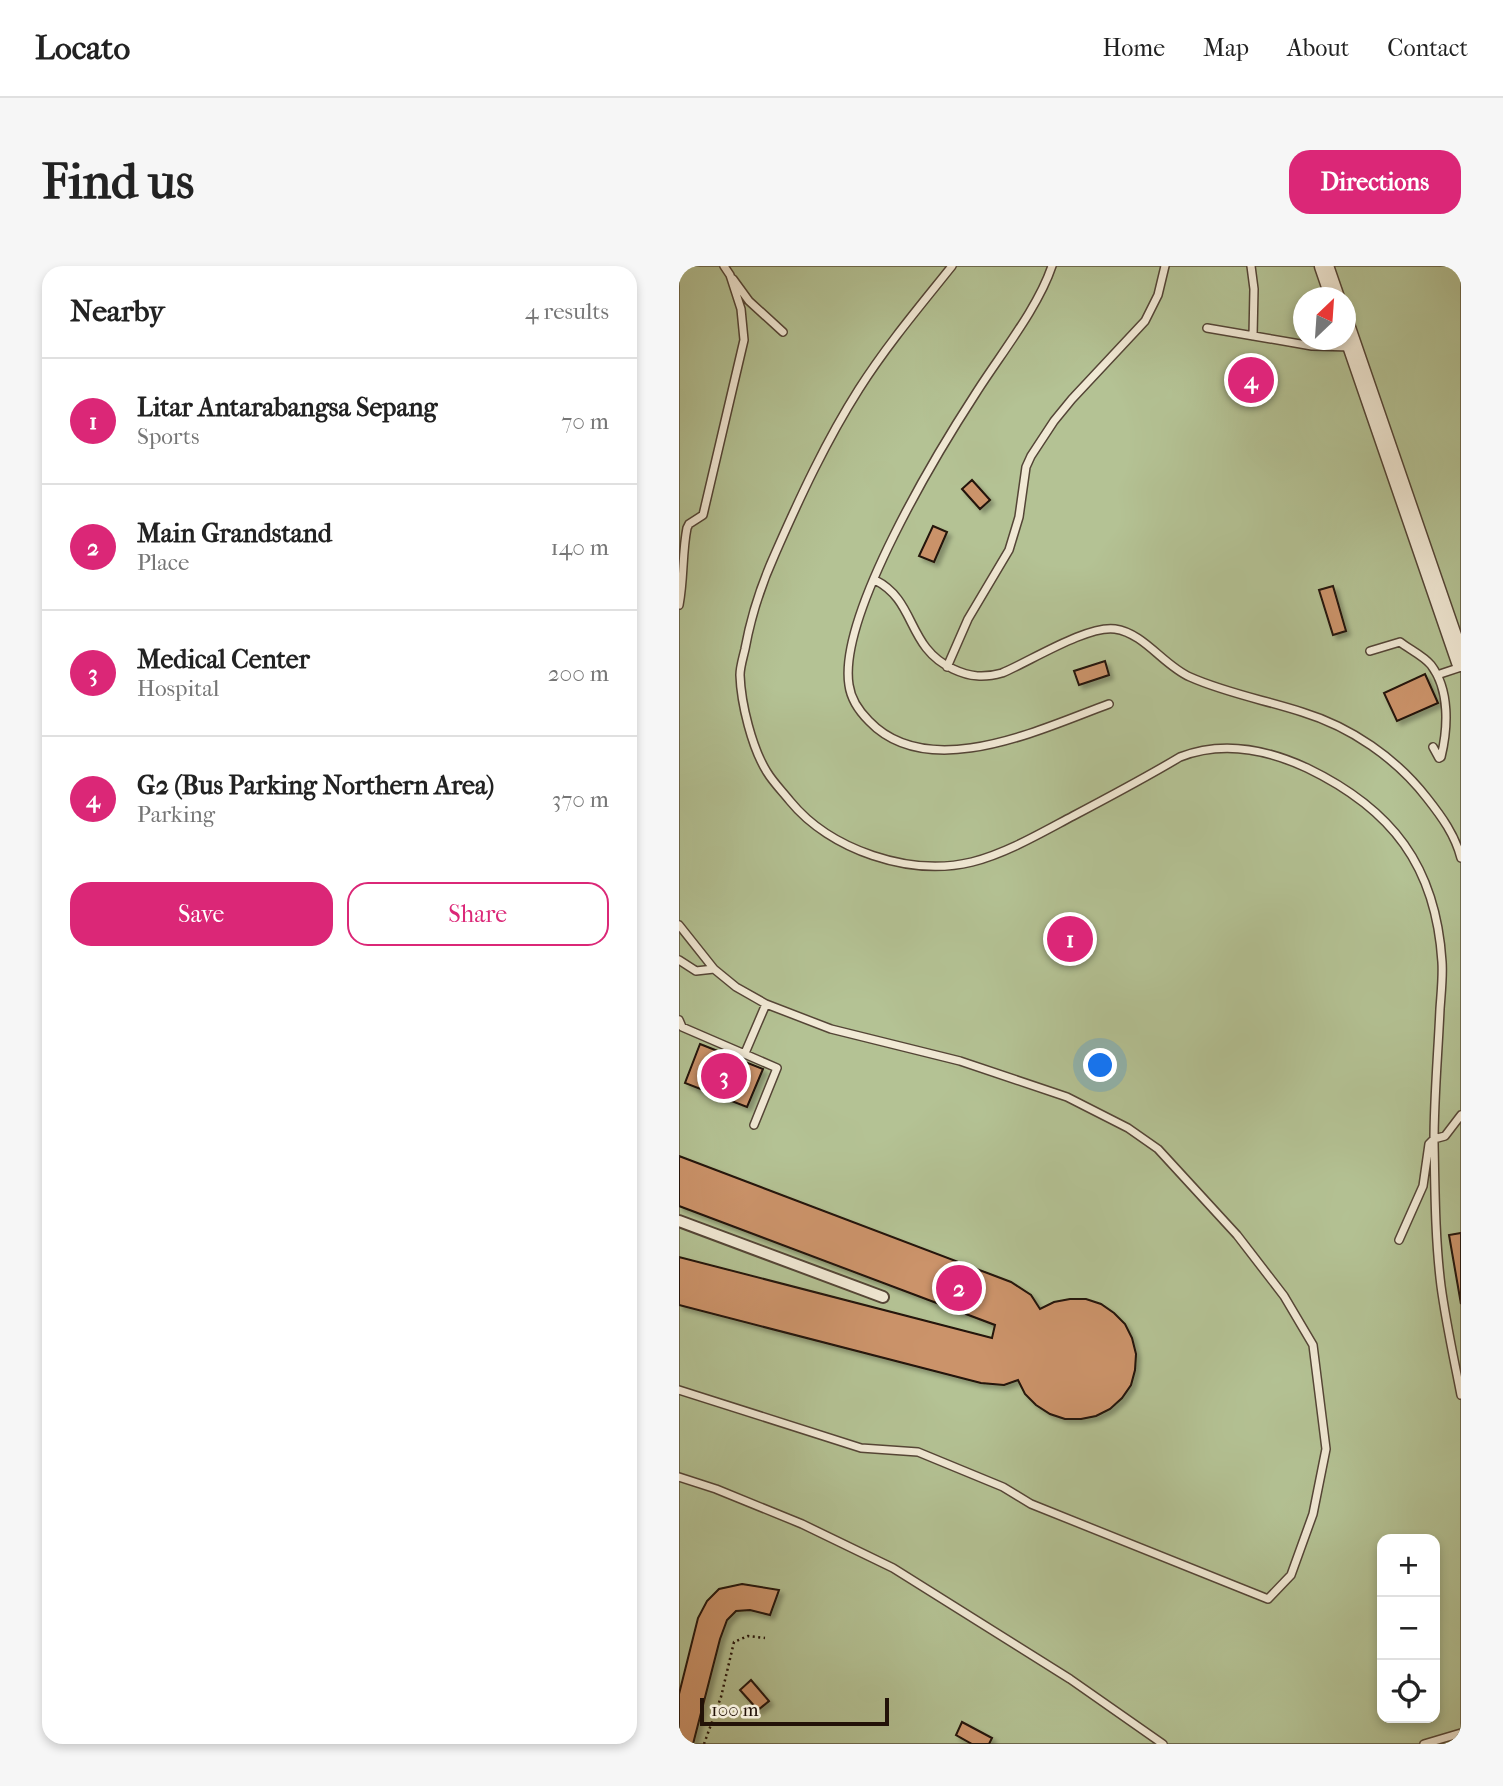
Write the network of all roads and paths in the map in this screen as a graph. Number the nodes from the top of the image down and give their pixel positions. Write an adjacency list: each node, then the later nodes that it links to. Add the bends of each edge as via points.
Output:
1 (724, 266): 7 (lane)
2 (952, 266): 33 (lane, via 859,389 806,483 761,584 740,674 756,751 767,773 832,839 883,859 932,866 989,856 1199,749 1236,747 1280,755 1332,780 1370,806 1405,842 1435,915 1442,963)
3 (1052, 266): 14 (lane, via 901,520)
4 (1165, 266): 18 (lane, via 1145,321 1072,399 1031,456 1009,550 968,618)
5 (1251, 266): 11 (lane)
6 (1324, 266): 8 (street)
7 (730, 275): 10 (lane, via 749,301); 15 (lane, via 741,309 744,340 702,514 687,528)
8 (1331, 287)
9 (1207, 328): 11 (lane)
10 (783, 332)
11 (1253, 336): 12 (lane)
12 (1293, 343)
13 (1355, 350): 17 (street)
14 (874, 580): 18 (lane, via 891,591 923,647); 20 (lane, via 855,626 849,687 863,714 894,738 927,749 957,750 1019,737)
15 (679, 605)
16 (1370, 651): 19 (lane, via 1400,642 1430,663)
17 (1461, 665): 19 (lane)
18 (947, 667): 23 (lane, via 988,677 1096,631 1125,632 1188,676 1304,712 1368,743 1419,788)
19 (1437, 676): 21 (lane, via 1445,695 1446,715 1441,757)
20 (1109, 704)
21 (1433, 747)
22 (1461, 830): 23 (lane)
23 (1452, 834): 24 (lane)
24 (1461, 858)
25 (679, 925): 27 (lane)
26 (679, 960): 27 (lane, via 696,971)
27 (714, 969): 28 (lane)
28 (766, 1004): 30 (lane); 37 (lane, via 831,1029 960,1061 1067,1097 1158,1149 1237,1235 1284,1296 1313,1345 1326,1449 1313,1514 1291,1575 1268,1599 1031,1504 1003,1487 918,1452 861,1448)
29 (680, 1026): 30 (lane)
30 (745, 1053): 32 (lane, via 777,1068)
31 (1461, 1115): 33 (lane, via 1445,1136)
32 (754, 1125)
33 (1434, 1139): 35 (lane, via 1427,1151 1423,1185); 38 (lane, via 1441,1285)
34 (679, 1221): 36 (street)
35 (1399, 1240)
36 (883, 1297)
37 (679, 1390)
38 (1461, 1395)
39 (679, 1478): 43 (lane, via 801,1524 893,1568 1070,1679)
40 (765, 1638): 42 (path, via 748,1636 734,1642)
41 (1461, 1733): 44 (lane)
42 (705, 1744)
43 (1163, 1744)
44 (1424, 1744)

